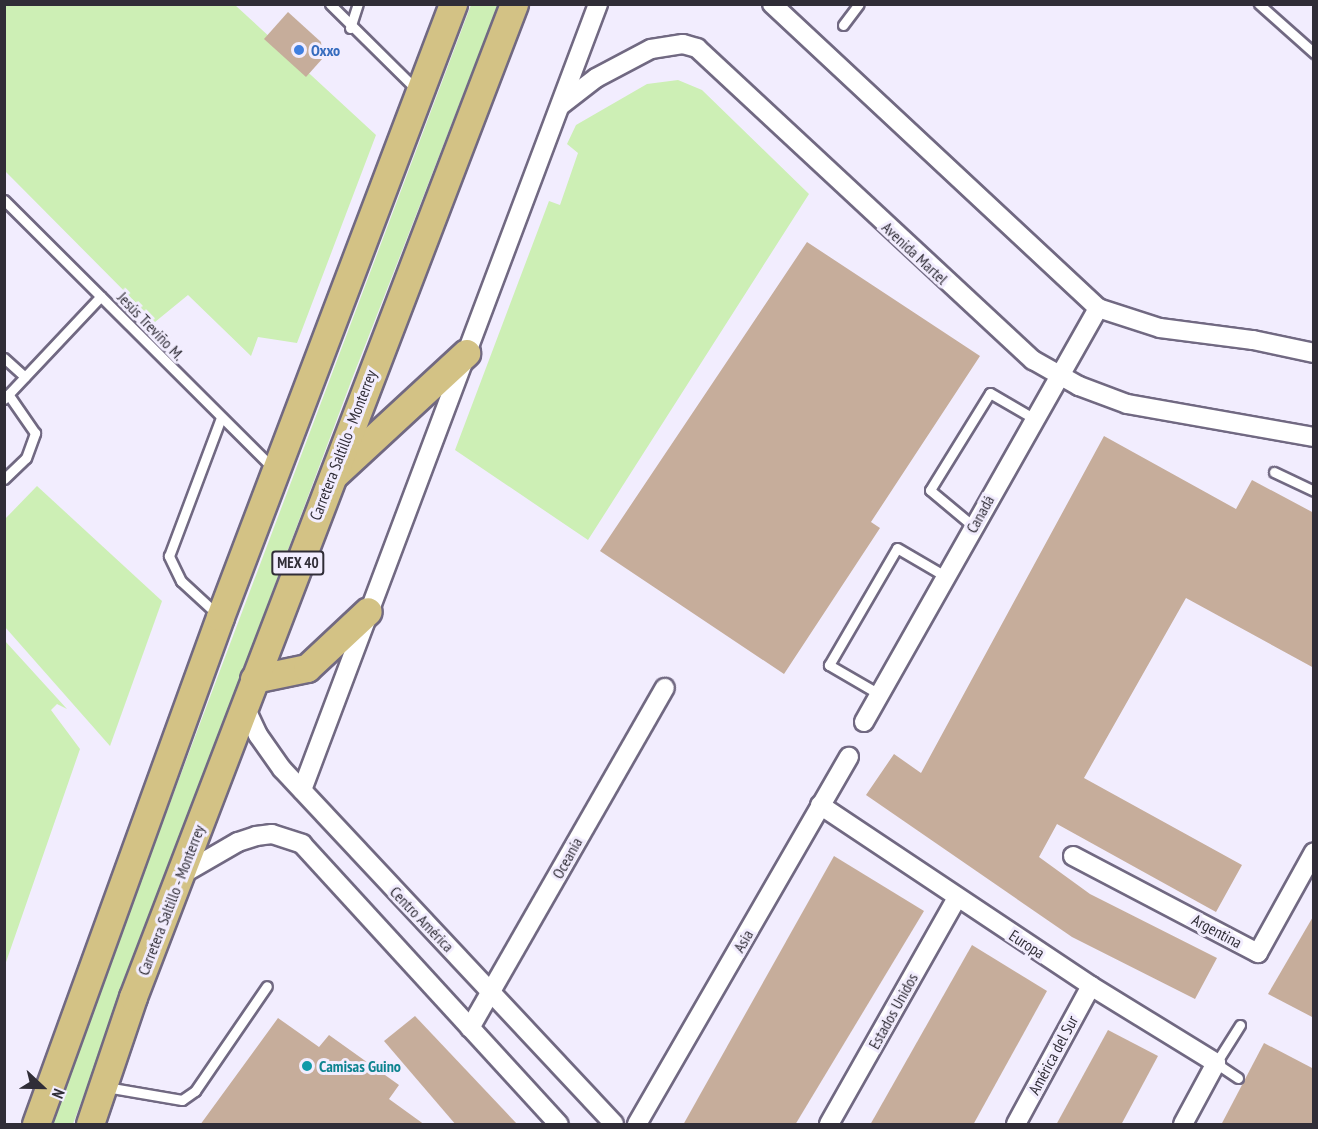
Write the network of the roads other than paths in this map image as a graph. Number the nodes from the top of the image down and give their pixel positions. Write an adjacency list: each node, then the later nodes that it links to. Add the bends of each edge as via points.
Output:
1 (330, 4): 10 (lane)
2 (358, 4): 10 (lane)
3 (453, 4): 12 (main road, MEX 40)
4 (514, 4): 29 (main road, Carretera Saltillo - Monterrey / MEX 40)
5 (598, 4): 13 (street)
6 (772, 4): 16 (street)
7 (859, 4): 9 (lane)
8 (1259, 4): 11 (lane)
9 (843, 25)
10 (350, 28): 12 (lane)
11 (1314, 53)
12 (419, 92): 26 (main road, MEX 40)
13 (561, 105): 17 (street); 20 (street, Avenida Martel, via 596,78 651,49 683,45 697,48 1007,340)
14 (4, 200): 15 (lane, Jesús Treviño M.)
15 (101, 296): 21 (lane); 23 (lane, Jesús Treviño M.)
16 (1098, 308): 18 (street, via 1160,328 1253,340); 20 (street, Canadá)
17 (466, 353): 29 (main road); 33 (street)
18 (1314, 353)
19 (4, 358): 21 (lane)
20 (1057, 375): 24 (street, Canadá); 25 (street, Avenida Martel, via 1127,404)
21 (25, 377): 22 (lane)
22 (6, 397): 28 (lane, via 35,434 26,458)
23 (221, 418): 26 (lane, Jesús Treviño M.); 34 (lane, via 169,556 181,580)
24 (1033, 418): 31 (street, Canadá); 31 (lane, via 990,393 930,490)
25 (1314, 437)
26 (277, 472): 34 (main road, MEX 40)
27 (1274, 472): 30 (lane)
28 (4, 479)
29 (329, 480): 35 (main road, Carretera Saltillo - Monterrey / MEX 40)
30 (1314, 491)
31 (973, 526): 32 (street, Canadá)
32 (945, 576): 37 (street, Canadá); 37 (lane, via 897,548 829,665)
33 (368, 611): 35 (main road, via 307,669); 41 (street)
34 (220, 617): 55 (main road, MEX 40)
35 (254, 679): 38 (main road, Carretera Saltillo - Monterrey / MEX 40)
36 (665, 688): 49 (street, Oceanía)
37 (879, 694): 39 (street, Canadá)
38 (244, 705): 41 (street, Centro América, via 270,752); 45 (main road, Carretera Saltillo - Monterrey / MEX 40)
39 (864, 722)
40 (849, 757): 42 (street, Asia)
41 (302, 790): 49 (street, Centro América)
42 (820, 805): 46 (street, Europa); 59 (street, Asia)
43 (1314, 852): 44 (street, Argentina, via 1258,953)
44 (1073, 856)
45 (182, 875): 51 (street, via 238,842 256,836 272,834 302,844); 54 (main road, Carretera Saltillo - Monterrey / MEX 40)
46 (957, 898): 48 (street, Europa); 60 (street, Estados Unidos)
47 (267, 986): 54 (lane, via 195,1091 182,1100)
48 (1091, 986): 52 (street, Europa); 61 (street, América del Sur)
49 (493, 993): 51 (street, Oceanía); 58 (street, Centro América)
50 (1240, 1025): 52 (lane)
51 (470, 1028): 57 (street)
52 (1216, 1063): 53 (lane, Europa); 62 (street)
53 (1238, 1078)
54 (103, 1087): 56 (main road, Carretera Saltillo - Monterrey / MEX 40)
55 (36, 1125)
56 (90, 1125)
57 (559, 1125)
58 (614, 1125)
59 (637, 1125)
60 (829, 1125)
61 (1016, 1125)
62 (1183, 1125)

